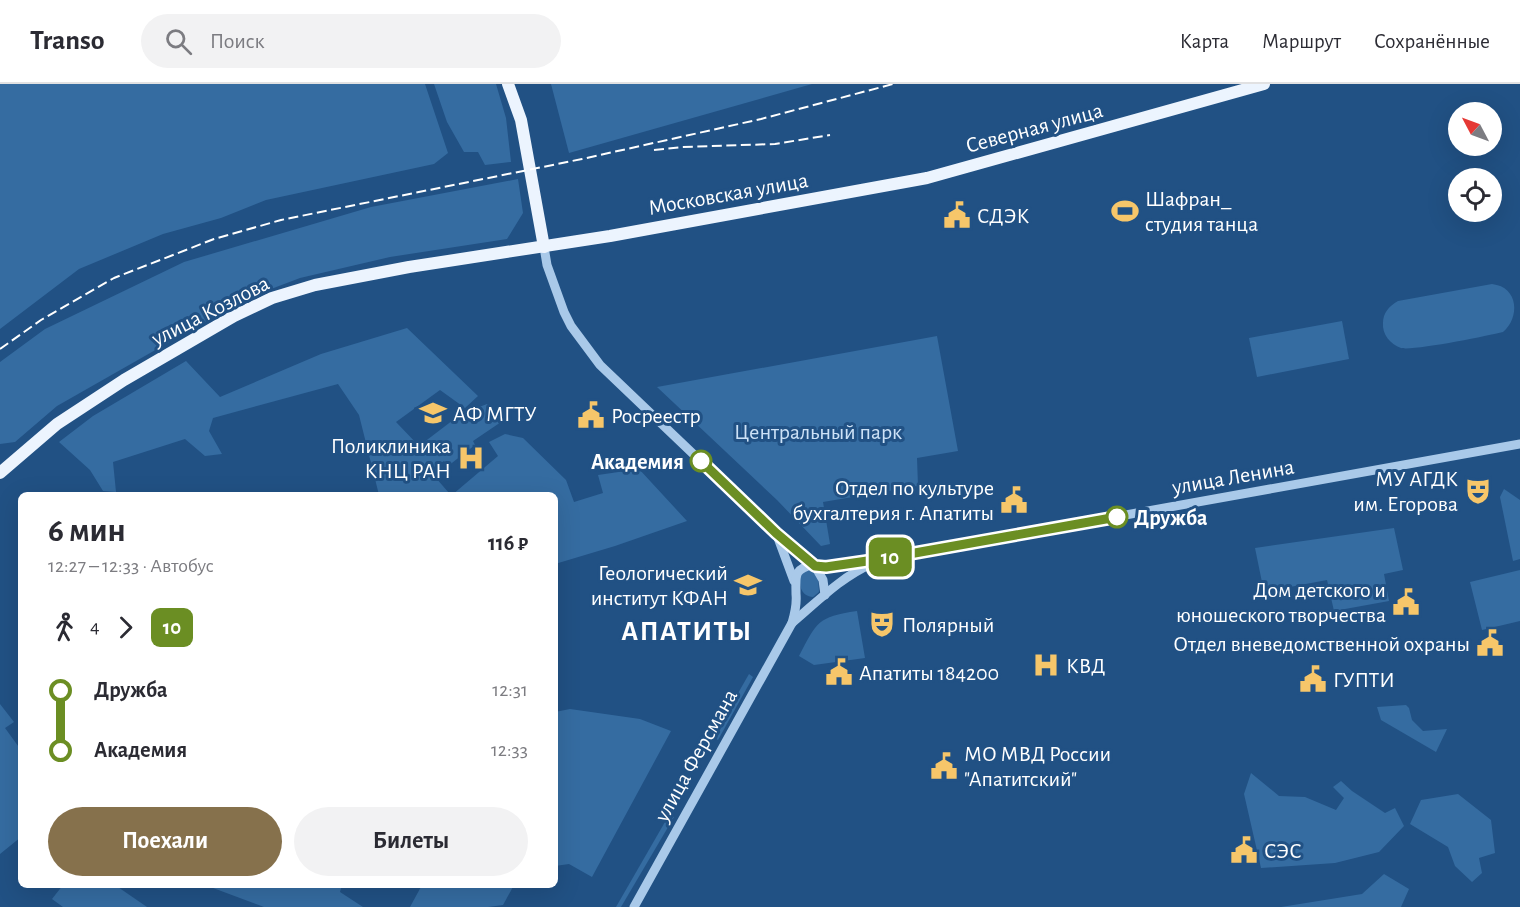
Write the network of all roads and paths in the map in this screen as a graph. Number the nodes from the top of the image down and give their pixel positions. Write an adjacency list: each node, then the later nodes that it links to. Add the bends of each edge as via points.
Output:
1 (508, 84): 4 (main road, via 521,120)
2 (1264, 84): 3 (main road, Северная улица)
3 (919, 180): 4 (main road, Московская улица)
4 (544, 247): 6 (main road, улица Козлова, via 315,285 272,298 234,316 92,400); 7 (street, via 570,326 600,365)
5 (1520, 444): 8 (street, улица Ленина)
6 (0, 473)
7 (776, 533): 9 (street); 10 (street)
8 (881, 559): 9 (street, улица Ленина); 12 (street, улица Ленина, via 859,569)
9 (814, 566): 10 (street, via 804,566 797,572); 12 (street, via 823,580)
10 (795, 582): 11 (street)
11 (796, 593): 12 (street, via 810,602); 13 (street, улица Ферсмана)
12 (822, 598): 13 (street, улица Ферсмана)
13 (792, 623): 14 (street, улица Ферсмана)
14 (634, 907)

